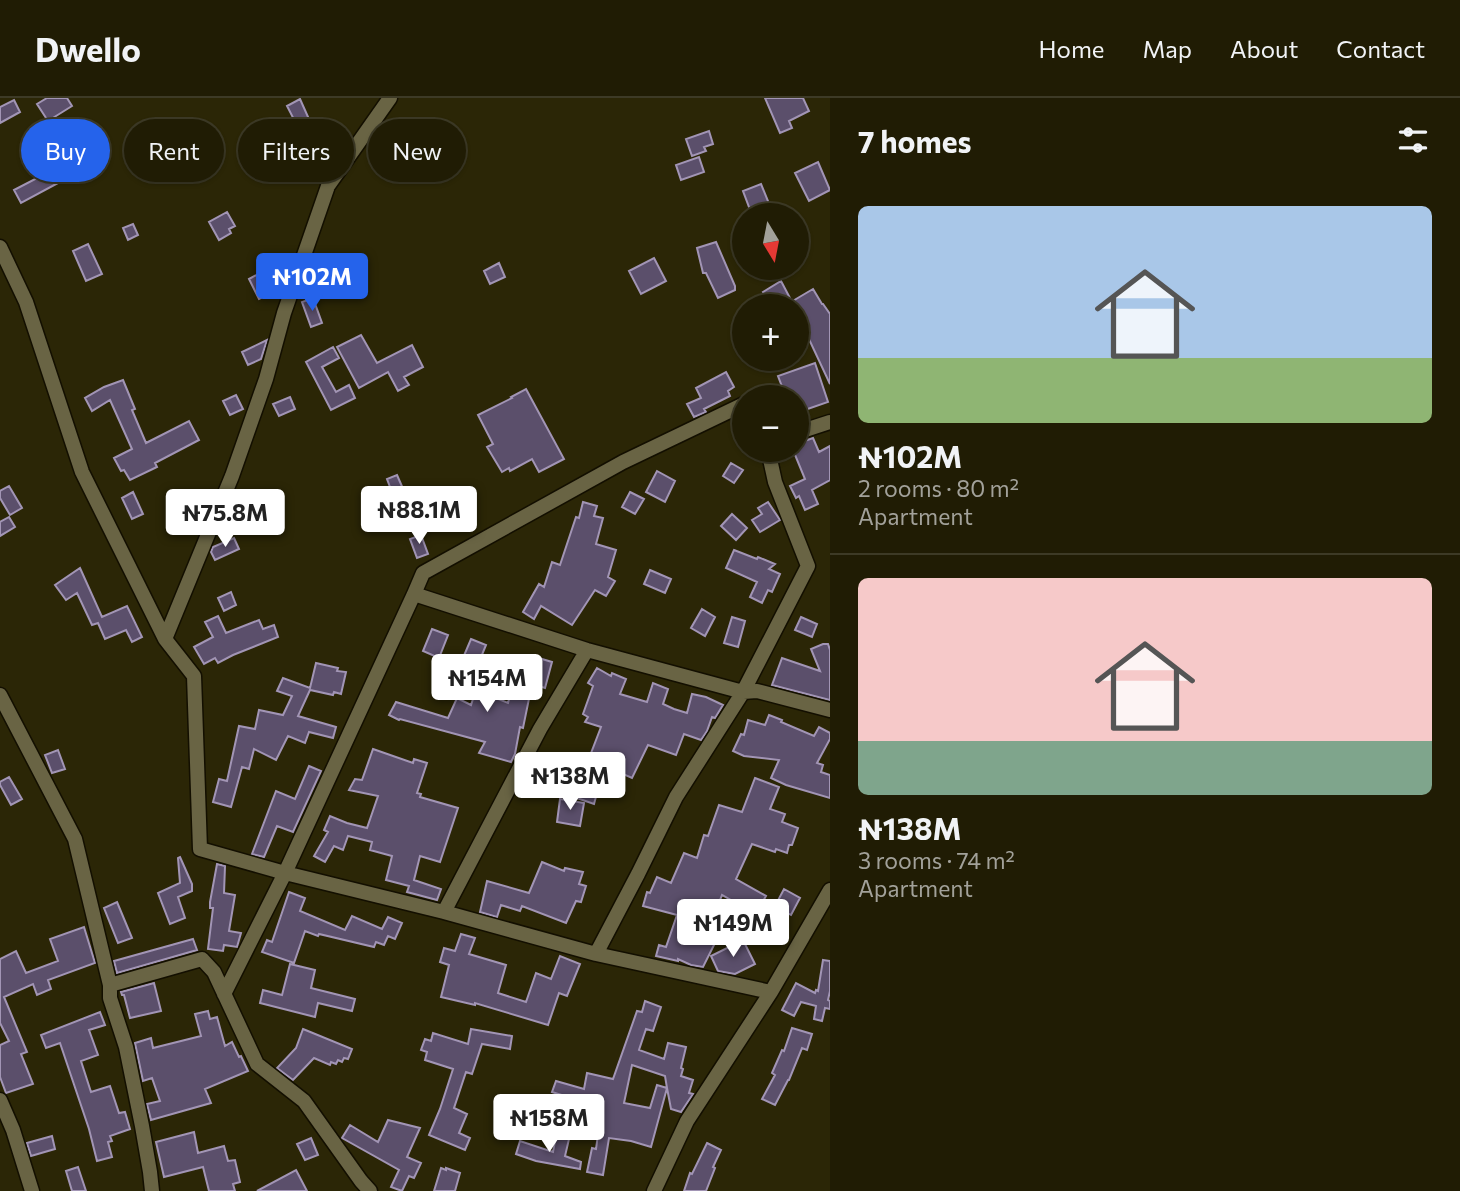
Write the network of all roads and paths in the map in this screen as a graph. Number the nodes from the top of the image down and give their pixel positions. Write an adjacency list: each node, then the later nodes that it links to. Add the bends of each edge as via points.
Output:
1 (390, 98): 8 (street, via 328,186 236,464)
2 (0, 247): 8 (street, via 26,302 82,472)
3 (732, 410): 7 (street, via 623,462 423,573)
4 (830, 422): 5 (street)
5 (809, 429)
6 (771, 462): 10 (street, via 808,566)
7 (414, 594): 9 (street); 13 (street)
8 (164, 639): 13 (street, via 194,676 200,849)
9 (587, 650): 10 (street); 15 (street)
10 (743, 692): 12 (street, via 757,691); 16 (street, via 676,797)
11 (0, 695): 17 (street, via 75,839)
12 (830, 710)
13 (285, 873): 15 (street); 19 (street)
14 (830, 890): 18 (street)
15 (444, 912): 16 (street)
16 (596, 954): 18 (street)
17 (110, 985): 19 (street, via 202,959); 22 (street)
18 (771, 992): 24 (street, via 687,1121)
19 (225, 994): 23 (street, via 257,1064 303,1101)
20 (0, 1100): 21 (street)
21 (32, 1191)
22 (152, 1191)
23 (370, 1191)
24 (654, 1191)

